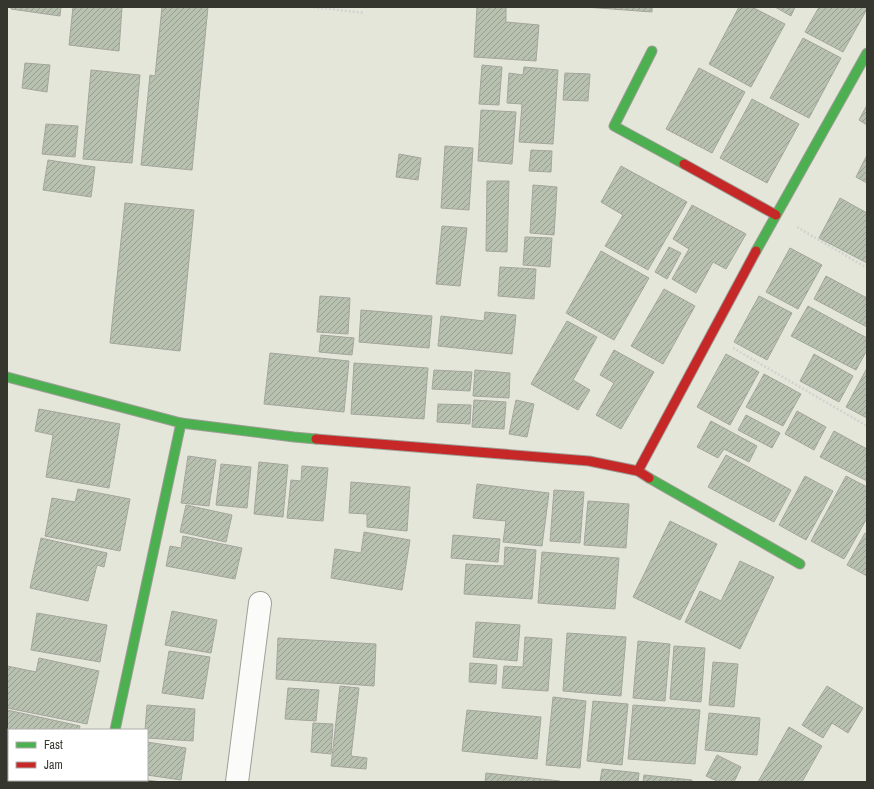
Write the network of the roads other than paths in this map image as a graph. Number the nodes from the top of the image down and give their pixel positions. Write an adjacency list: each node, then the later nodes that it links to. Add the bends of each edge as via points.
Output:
1 (652, 51): 3 (street, via 614,126)
2 (867, 53): 3 (street)
3 (776, 215): 6 (street)
4 (7, 377): 5 (street)
5 (181, 423): 6 (street, via 294,437 589,460); 9 (street)
6 (638, 471): 7 (street)
7 (800, 564)
8 (260, 603): 10 (street)
9 (115, 729)
10 (238, 782)

